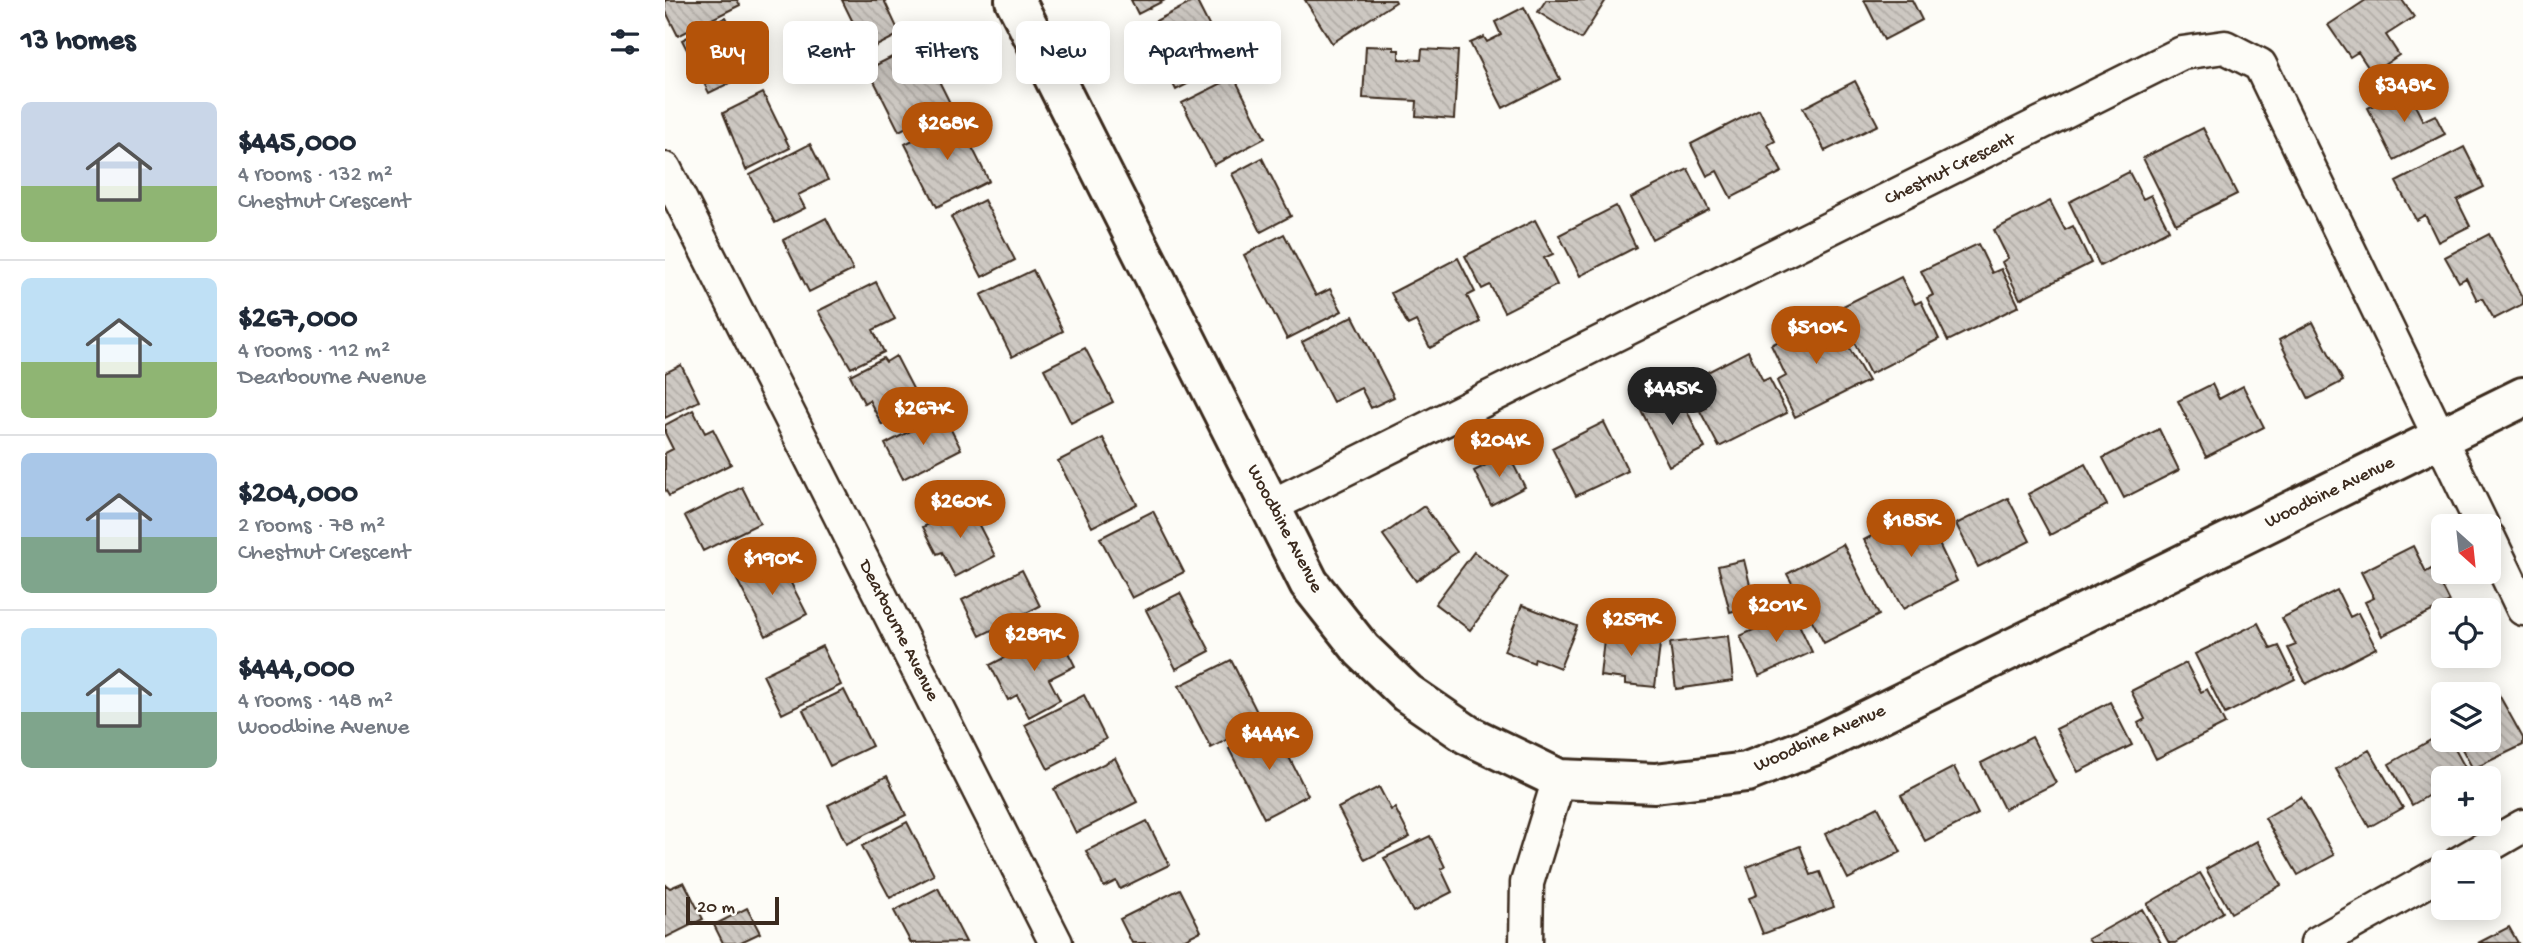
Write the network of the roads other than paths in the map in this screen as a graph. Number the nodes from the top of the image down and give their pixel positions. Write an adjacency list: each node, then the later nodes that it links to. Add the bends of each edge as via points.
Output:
1 (1015, 0): 5 (street, Woodbine Avenue)
2 (665, 169): 13 (street, Dearbourne Avenue)
3 (2523, 397): 4 (street, Woodbine Avenue)
4 (2440, 439): 5 (street, Chestnut Crescent, via 2260,65 2225,47 2182,54); 6 (street, Chestnut Crescent); 9 (street, Woodbine Avenue, via 1820,743 1747,772 1655,783)
5 (1271, 506): 9 (street, Woodbine Avenue, via 1309,583 1361,650 1407,693 1468,734)
6 (2477, 514)
7 (2501, 563): 8 (street)
8 (2523, 608)
9 (1559, 779): 14 (street, via 1527,883)
10 (2523, 826): 11 (street)
11 (2481, 850)
12 (2431, 879): 15 (street)
13 (1056, 943)
14 (1526, 943)
15 (2317, 943)

